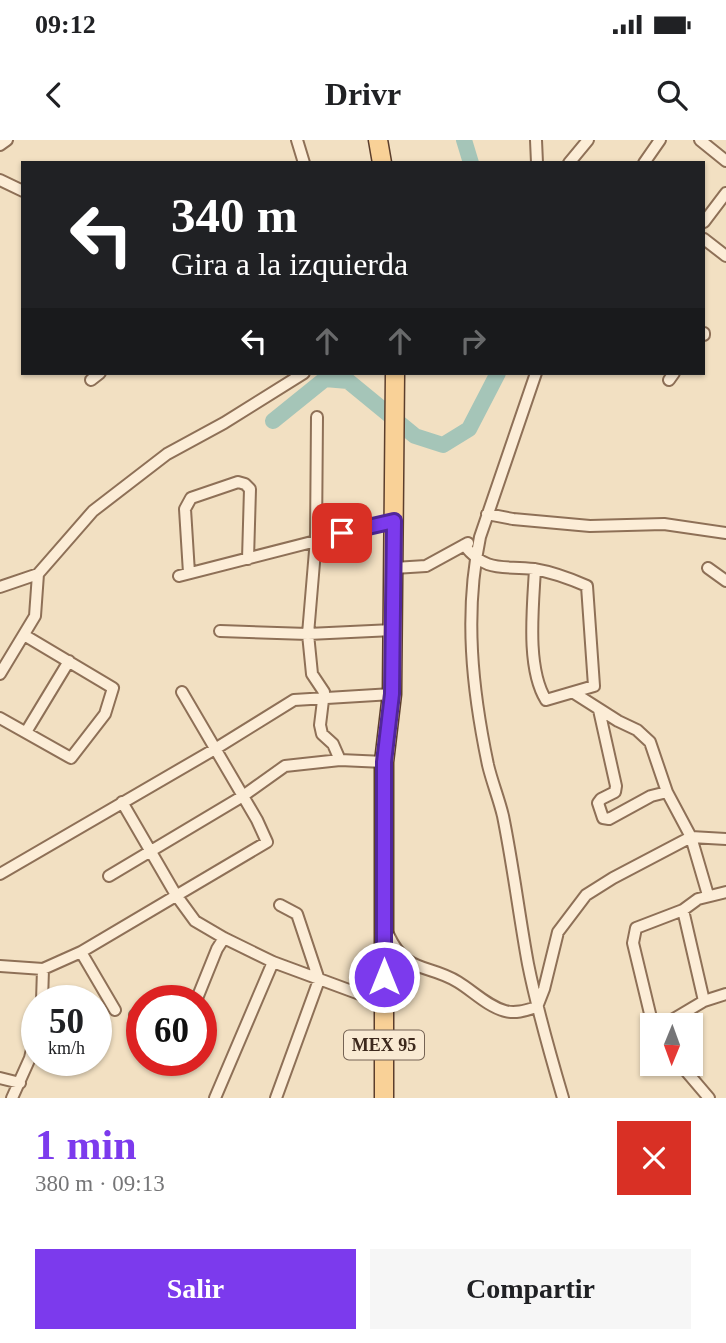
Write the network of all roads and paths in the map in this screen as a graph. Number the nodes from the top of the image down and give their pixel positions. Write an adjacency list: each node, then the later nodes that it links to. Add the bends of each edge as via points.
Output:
1 (6, 140): 8 (street)
2 (297, 140): 9 (street)
3 (378, 140): 10 (main road)
4 (588, 140): 12 (street)
5 (660, 140): 13 (street)
6 (700, 140): 14 (street)
7 (535, 143): 11 (street)
8 (0, 145)
9 (303, 161)
10 (382, 161)
11 (537, 161)
12 (571, 161)
13 (645, 161)
14 (726, 161)
15 (0, 180): 16 (street)
16 (21, 190)
17 (726, 193): 18 (street)
18 (705, 221)
19 (705, 240): 20 (street)
20 (726, 256)
21 (300, 375): 36 (street, via 167,454 93,511)
22 (395, 375): 26 (main road, MEX 95)
23 (535, 375): 25 (street)
24 (317, 417): 29 (street)
25 (487, 514): 27 (street, via 590,526 664,524); 28 (street)
26 (394, 521): 29 (street); 33 (main road, MEX 95)
27 (726, 533)
28 (480, 537): 30 (street); 32 (street)
29 (316, 539): 31 (street); 41 (street)
30 (464, 545): 32 (street); 33 (street, via 426,566)
31 (248, 559): 31 (street, via 250,489 239,482 191,498 185,509 184,574)
32 (475, 559): 35 (street, via 496,567); 80 (street, via 470,632 474,689)
33 (394, 568): 39 (main road, MEX 95)
34 (708, 568): 37 (street)
35 (535, 569): 46 (street, via 533,637 541,692 546,700); 46 (street, via 587,586 594,686)
36 (38, 574): 38 (street); 42 (street, via 35,616)
37 (726, 581)
38 (0, 587)
39 (393, 630): 41 (street); 47 (main road, MEX 95)
40 (220, 631): 41 (street)
41 (308, 634): 48 (street, via 312,674)
42 (23, 635): 43 (street); 44 (street)
43 (69, 661): 51 (street); 51 (street, via 113,688 105,714 71,758)
44 (0, 674)
45 (182, 692): 52 (street)
46 (573, 693): 49 (street)
47 (392, 694): 48 (street); 54 (main road, MEX 95)
48 (325, 698): 52 (street, via 294,700); 53 (street, via 322,734)
49 (599, 710): 55 (street, via 650,742); 55 (street, via 617,786 598,803 603,818)
50 (0, 718): 51 (street)
51 (26, 732)
52 (215, 749): 56 (street); 57 (street)
53 (340, 760): 54 (street); 56 (street, via 285,766)
54 (384, 762): 68 (main road, MEX 95)
55 (667, 792): 58 (street)
56 (243, 796): 60 (street); 64 (street, via 267,842)
57 (122, 802): 60 (street); 61 (street)
58 (691, 837): 59 (street); 65 (street); 80 (street, via 586,895 558,932)
59 (726, 839)
60 (149, 850): 62 (street); 64 (street)
61 (0, 874)
62 (109, 876)
63 (726, 892): 65 (street)
64 (176, 895): 69 (street, via 195,920); 70 (street)
65 (708, 895): 67 (street)
66 (279, 905): 74 (street, via 298,914)
67 (683, 910): 79 (street); 82 (street, via 636,928 633,943)
68 (384, 925): 78 (main road, MEX 95); 80 (street, via 393,946 417,967 456,981 505,1011)
69 (224, 938): 71 (street); 76 (street)
70 (81, 952): 73 (street); 81 (street)
71 (274, 961): 74 (street); 89 (street)
72 (0, 966): 73 (street)
73 (43, 969): 75 (street)
74 (318, 980): 78 (street); 90 (street)
75 (42, 985)
76 (202, 985)
77 (726, 993): 79 (street)
78 (384, 998): 91 (main road, MEX 95)
79 (704, 1001): 83 (street)
80 (537, 1007): 92 (street)
81 (115, 1010)
82 (650, 1013)
83 (684, 1013)
84 (23, 1076): 87 (street)
85 (690, 1076): 93 (street)
86 (0, 1078): 87 (street)
87 (20, 1083): 88 (street)
88 (12, 1098)
89 (215, 1098)
90 (276, 1098)
91 (384, 1098)
92 (563, 1098)
93 (709, 1098)

